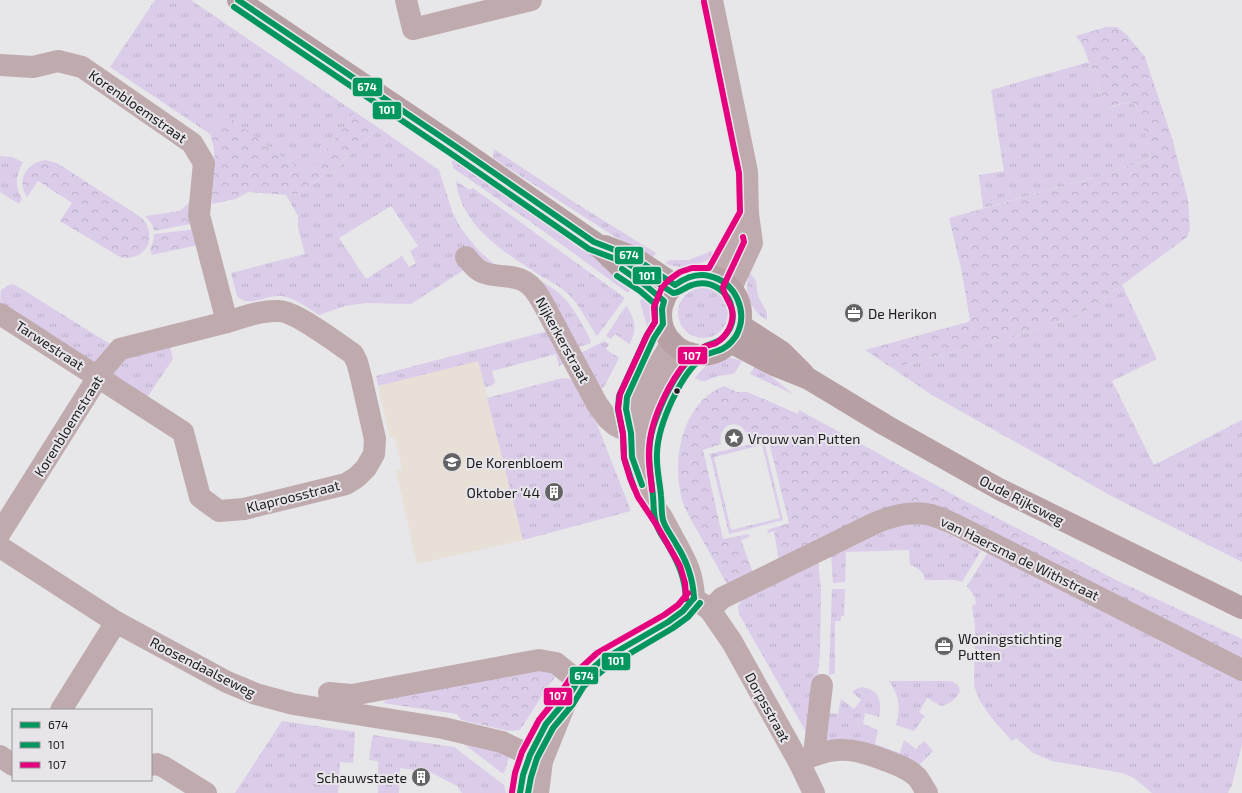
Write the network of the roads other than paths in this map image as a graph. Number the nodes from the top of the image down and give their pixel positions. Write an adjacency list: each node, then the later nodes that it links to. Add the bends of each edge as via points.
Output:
1 (238, 0): 10 (main road, via 594,242 624,271 645,285)
2 (406, 0): 3 (street, via 413,29)
3 (531, 0)
4 (712, 0): 6 (street, via 747,172)
5 (0, 65): 12 (street, Korenbloemstraat, via 33,67 58,61 82,67 192,143 204,163 199,215)
6 (748, 214): 8 (street); 9 (street, via 752,242)
7 (466, 257): 16 (street, Nijkerkerstraat, via 484,273 517,278 527,282 536,291 597,404 615,425)
8 (713, 276): 9 (main road); 10 (main road, via 693,276 684,279)
9 (731, 288): 13 (main road, via 737,296 741,316)
10 (670, 293): 14 (main road, via 662,309 663,324 666,334)
11 (0, 314): 15 (street, Tarwestraat)
12 (227, 322): 15 (street, Korenbloemstraat, via 120,348); 15 (street, Klaproosstraat, via 279,310 292,314 353,354 375,439 374,454 357,477 346,484 244,509 219,511 200,497 183,432)
13 (735, 334): 14 (main road, via 720,350 708,354 699,354); 20 (main road, Oude Rijksweg, via 782,352 809,379 999,489)
14 (681, 347): 16 (street, Dorpsstraat, via 660,363 639,404)
15 (99, 377): 17 (street, Korenbloemstraat)
16 (639, 438): 19 (street, Dorpsstraat, via 632,457 638,475 645,493 687,563)
17 (0, 533)
18 (0, 547): 21 (street, Roosendaalseweg)
19 (702, 604): 22 (street, van Haersma de Withstraat, via 722,598 889,517 908,513 930,515 954,524); 24 (street, van Haersma de Withstraat, via 683,611 602,660); 29 (street, Dorpsstraat, via 732,642)
20 (1242, 608)
21 (116, 622): 26 (street); 28 (street, Roosendaalseweg, via 227,682 256,694 293,704 443,728 502,742)
22 (1242, 670)
23 (822, 685): 29 (street)
24 (572, 690): 25 (street, via 556,663 539,660 352,695); 28 (street)
25 (329, 693)
26 (62, 709)
27 (0, 756): 30 (street)
28 (536, 758): 33 (street, via 524,775); 34 (street)
29 (806, 758): 35 (street, Dorpsstraat); 36 (street, via 846,749 868,753 905,768 917,778)
30 (12, 765)
31 (152, 765): 32 (street, via 164,767)
32 (206, 793)
33 (520, 793)
34 (538, 793)
35 (814, 793)
36 (927, 793)

